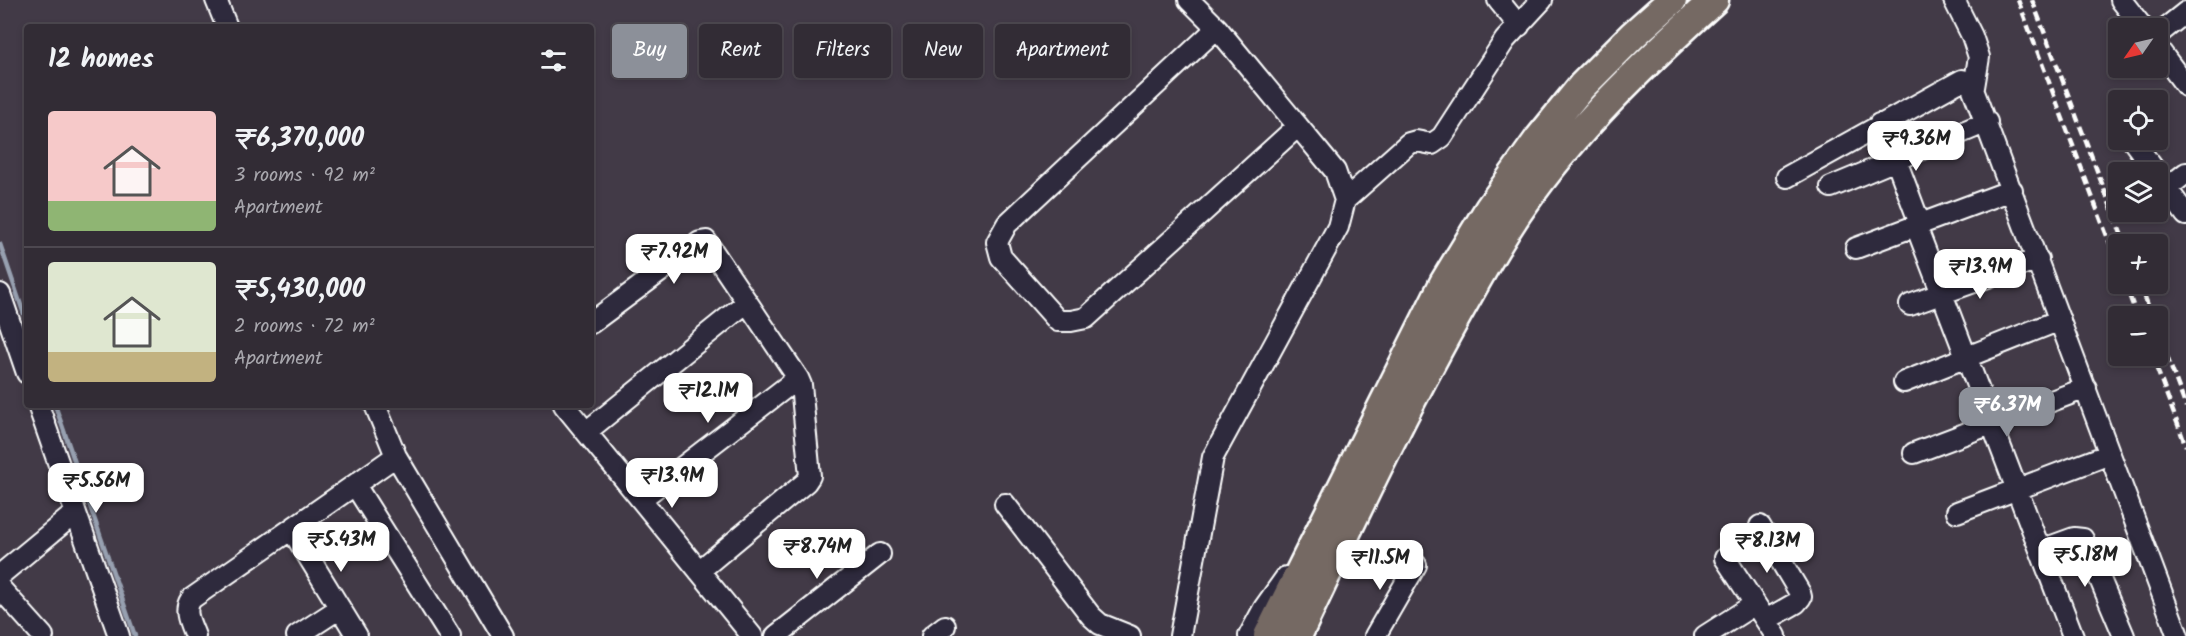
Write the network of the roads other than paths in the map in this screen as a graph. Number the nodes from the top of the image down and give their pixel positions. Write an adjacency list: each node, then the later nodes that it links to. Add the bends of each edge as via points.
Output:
1 (216, 0): 11 (street)
2 (1189, 0): 14 (street)
3 (1498, 0): 12 (street)
4 (1542, 0): 12 (street)
5 (1672, 0): 58 (highway, via 1582,86 1489,209 1444,283)
6 (1714, 0): 58 (highway, via 1647,62 1586,127 1522,206)
7 (1954, 0): 17 (street, via 1979,57)
8 (2121, 0): 10 (street)
9 (2186, 12): 13 (street)
10 (2135, 18)
11 (226, 24)
12 (1519, 26): 28 (street, via 1501,45 1442,137 1432,144 1409,143)
13 (2168, 26)
14 (1217, 28): 20 (street); 20 (street, via 1007,224 997,242 1001,257 1058,321 1086,318)
15 (2168, 62): 16 (street)
16 (2186, 86)
17 (1974, 87): 18 (street); 19 (street, via 1962,80)
18 (1987, 122): 21 (street); 27 (street)
19 (1879, 124): 21 (street); 24 (street)
20 (1298, 126): 28 (street, via 1335,171)
21 (1896, 160): 25 (street); 30 (street)
22 (2186, 173): 23 (street)
23 (2168, 176)
24 (1787, 177)
25 (1831, 187)
26 (2168, 189): 29 (street)
27 (2012, 190): 30 (street); 32 (street)
28 (1345, 200): 81 (street, via 1338,227 1213,457)
29 (2186, 215)
30 (1918, 225): 31 (street); 34 (street)
31 (1857, 248)
32 (2038, 259): 34 (street); 37 (street)
33 (0, 294): 40 (street)
34 (1943, 294): 36 (street); 39 (street)
35 (747, 302): 38 (street, via 703,241); 41 (street); 48 (street)
36 (1910, 305)
37 (2060, 320): 39 (street); 43 (street)
38 (594, 321)
39 (1966, 356): 42 (street); 47 (street)
40 (24, 364)
41 (798, 378): 54 (street); 65 (street, via 810,476)
42 (1904, 382)
43 (2086, 388): 47 (street); 50 (street)
44 (39, 408): 57 (street)
45 (376, 408): 51 (street)
46 (566, 408): 48 (street)
47 (1992, 423): 49 (street); 53 (street)
48 (586, 432): 54 (street)
49 (1914, 453)
50 (2110, 454): 53 (street); 90 (street)
51 (396, 456): 52 (street); 77 (street)
52 (355, 485): 60 (street); 76 (street)
53 (2017, 489): 56 (street); 61 (street)
54 (641, 499): 65 (street)
55 (1005, 504): 80 (street, via 1091,616 1100,624)
56 (1957, 512)
57 (75, 513): 66 (street); 72 (street)
58 (1339, 521): 82 (street, via 1264,608); 83 (highway); 84 (highway); 85 (street)
59 (1760, 526): 70 (street, via 1801,597)
60 (292, 530): 69 (street); 73 (street, via 191,599 187,614)
61 (2041, 550): 88 (street); 89 (street, via 2074,538 2083,539)
62 (880, 554): 79 (street)
63 (1725, 558): 68 (street)
64 (1416, 565): 86 (street)
65 (699, 571): 78 (street)
66 (0, 575)
67 (0, 588): 71 (street)
68 (1755, 604): 70 (street); 87 (street)
69 (340, 608): 74 (street); 75 (street)
70 (1771, 628)
71 (42, 636)
72 (119, 636)
73 (195, 636)
74 (297, 636)
75 (357, 636)
76 (450, 636)
77 (502, 636)
78 (752, 636)
79 (776, 636)
80 (1130, 636)
81 (1180, 636)
82 (1249, 636)
83 (1268, 636)
84 (1297, 636)
85 (1309, 636)
86 (1376, 636)
87 (1705, 636)
88 (2073, 636)
89 (2124, 636)
90 (2178, 636)

